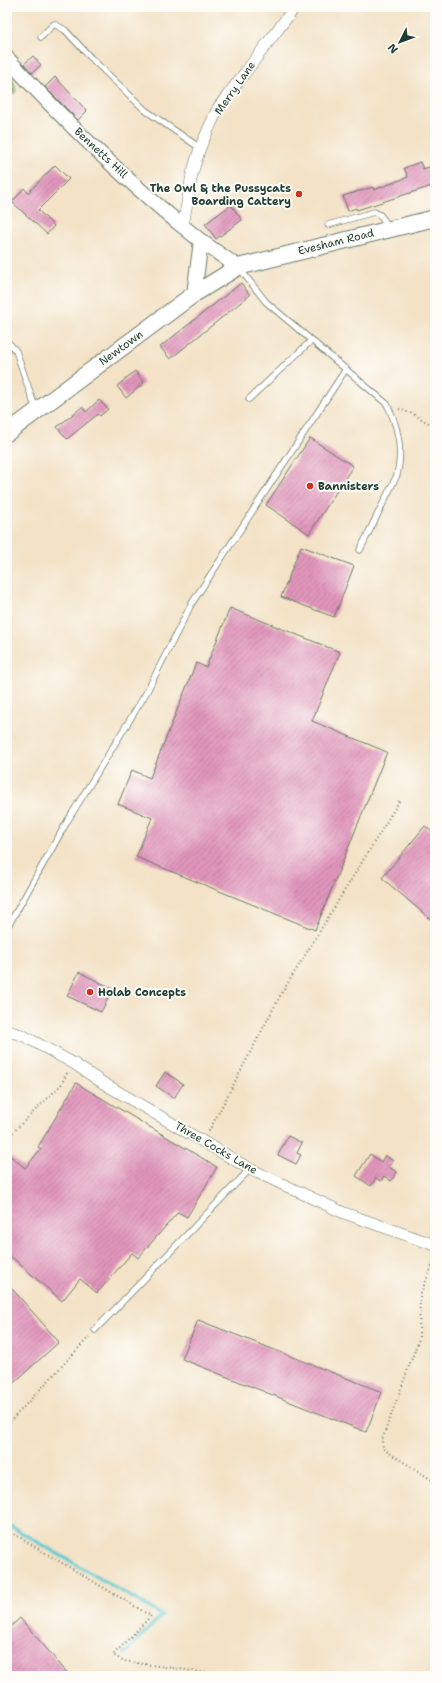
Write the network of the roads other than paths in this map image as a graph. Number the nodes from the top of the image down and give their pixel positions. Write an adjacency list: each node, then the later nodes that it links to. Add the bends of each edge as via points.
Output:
1 (295, 7): 4 (street, Merry Lane, via 218,108)
2 (41, 37): 4 (lane, via 54,24 65,30 145,110)
3 (7, 58): 7 (street, Bennetts Hill, via 83,137 137,188)
4 (200, 148): 7 (street, Merry Lane, via 192,174)
5 (435, 218): 8 (main road, Evesham Road)
6 (328, 224): 8 (lane, via 374,212 380,215)
7 (183, 226): 9 (street, Bennetts Hill)
8 (390, 228): 10 (main road, Evesham Road)
9 (201, 241): 10 (street, Bennetts Hill); 11 (street)
10 (238, 267): 11 (main road, Newtown); 12 (lane, via 266,302)
11 (194, 294): 16 (main road, Newtown)
12 (312, 340): 14 (lane); 15 (lane)
13 (7, 341): 16 (lane, via 16,352)
14 (346, 369): 18 (lane, via 387,404 397,429 400,462 397,475); 19 (lane, via 192,603 146,695 68,820)
15 (249, 399)
16 (36, 410): 17 (main road, Newtown)
17 (7, 433)
18 (360, 550)
19 (7, 928)
20 (7, 1031): 21 (street, Three Cocks Lane, via 22,1035 73,1063)
21 (250, 1169): 22 (street, Three Cocks Lane, via 344,1213); 23 (lane)
22 (435, 1245)
23 (95, 1330)

